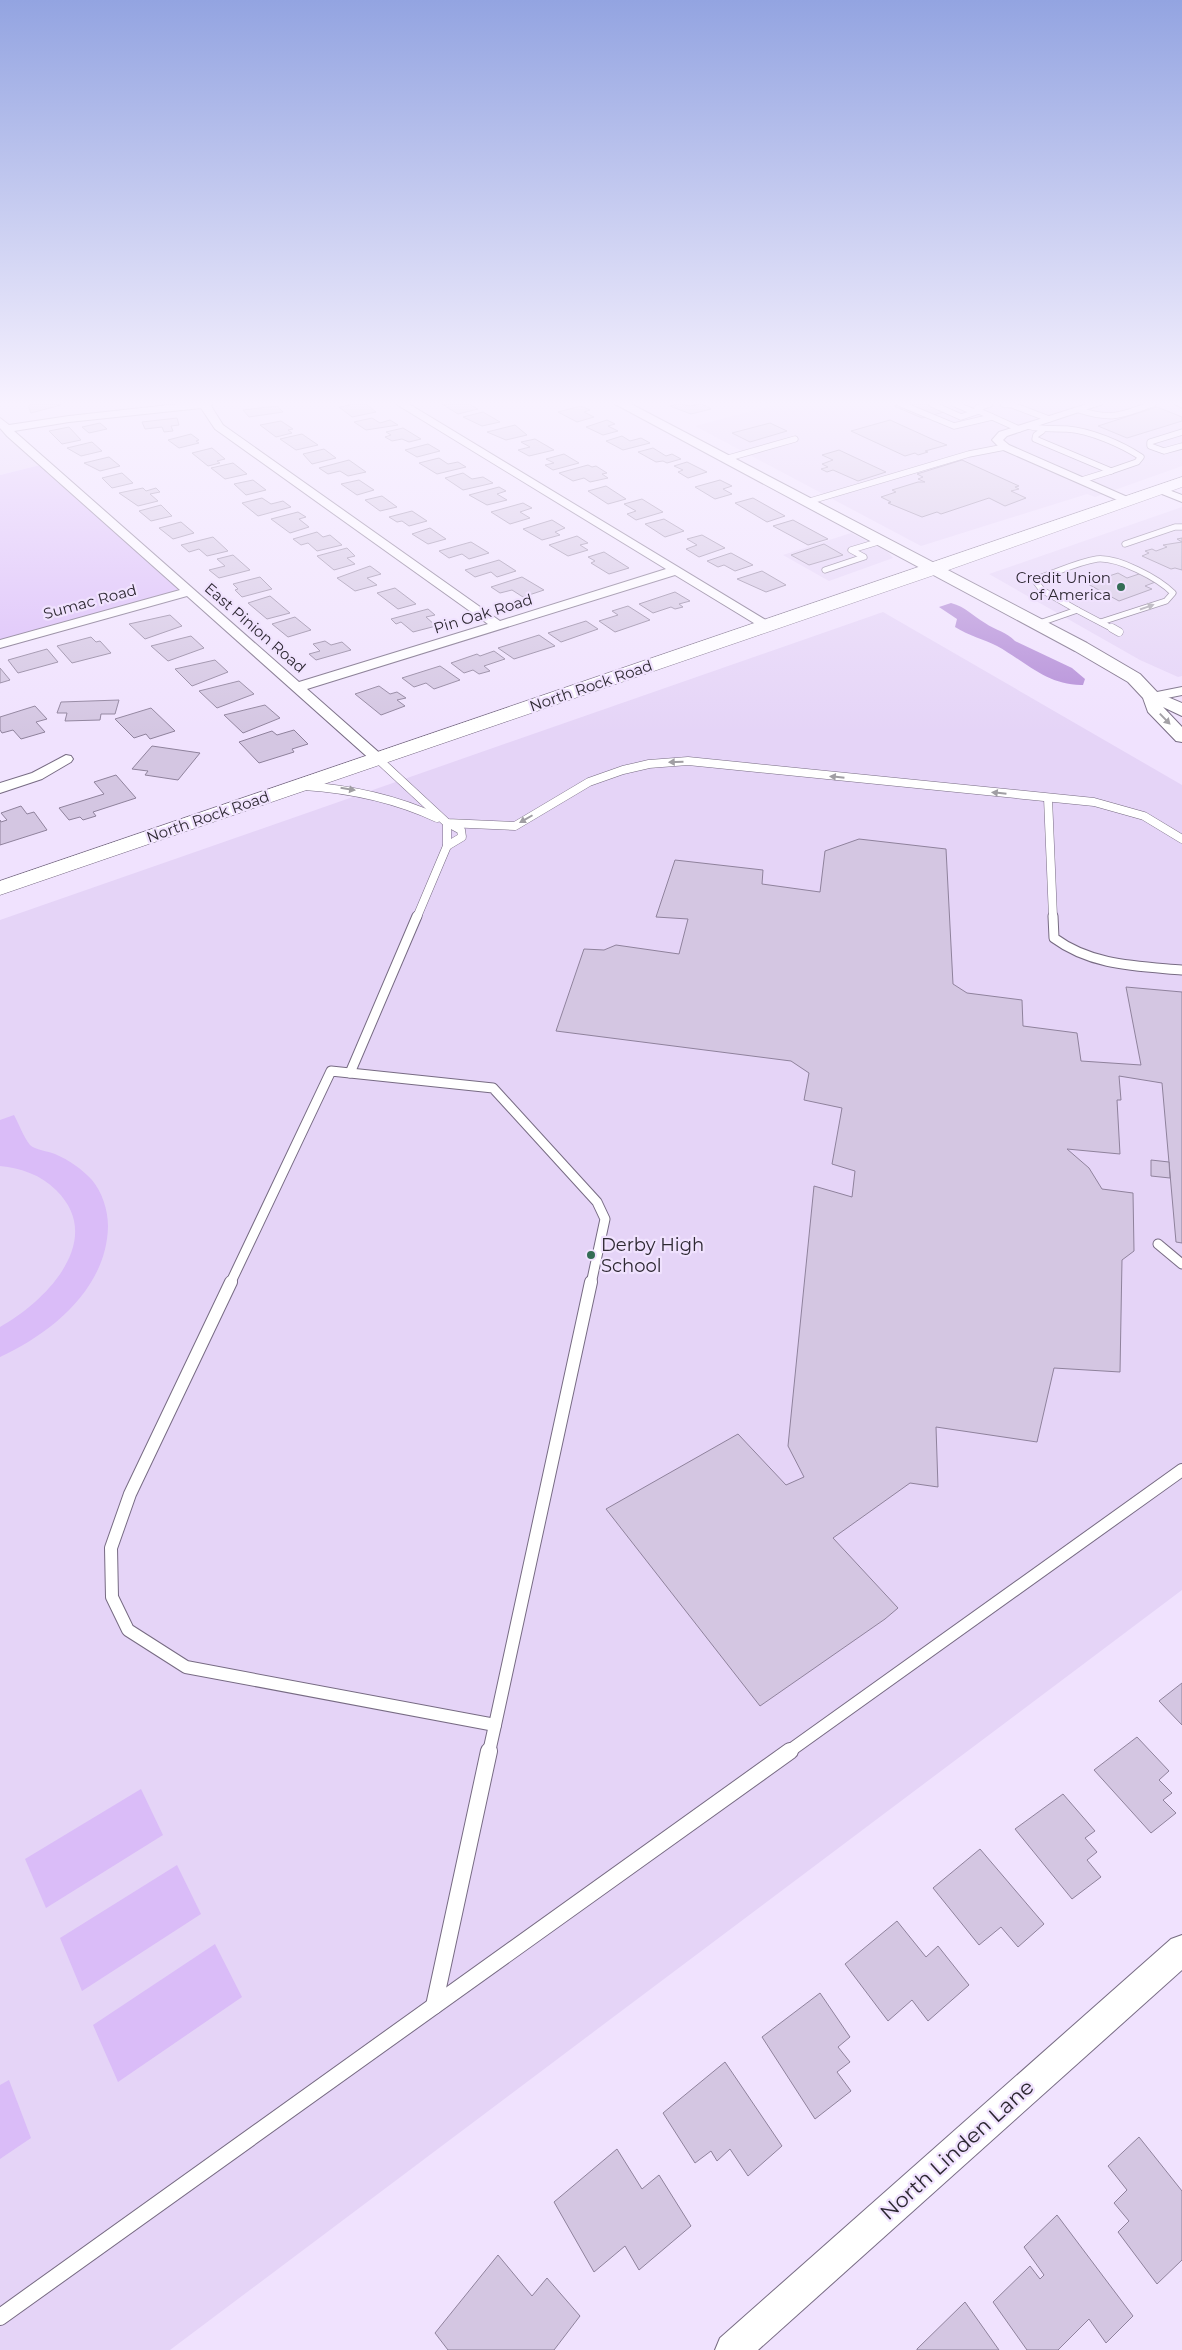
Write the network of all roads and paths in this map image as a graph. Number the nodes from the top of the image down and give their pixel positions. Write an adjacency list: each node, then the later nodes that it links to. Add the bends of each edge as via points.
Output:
1 (101, 514): 12 (street, East Pinion Road)
2 (341, 514): 17 (street)
3 (584, 514): 10 (street)
4 (829, 514): 7 (street)
5 (1092, 514): 9 (main road, North Rock Road)
6 (1182, 527): 8 (lane)
7 (881, 541): 9 (street); 11 (lane, via 851,550 864,558)
8 (1125, 544)
9 (934, 569): 15 (street); 16 (main road, North Rock Road)
10 (677, 570): 16 (street); 17 (street, Pin Oak Road)
11 (825, 570)
12 (188, 592): 19 (street, Sumac Road); 20 (street, East Pinion Road)
13 (1077, 610): 14 (lane); 14 (lane, one-way to 13, via 1166,600 1173,593 1158,581 1101,559 1042,577 1036,582 1042,590); 15 (lane)
14 (1101, 622): 18 (lane)
15 (1037, 624): 22 (street, via 1134,678)
16 (767, 625): 26 (main road, North Rock Road)
17 (499, 626): 20 (street, Pin Oak Road)
18 (1119, 632)
19 (0, 644)
20 (298, 688): 26 (street, East Pinion Road)
21 (1182, 691): 22 (street)
22 (1152, 697): 23 (street); 24 (street, one-way to 24, via 1154,708)
23 (1182, 711)
24 (1182, 737)
25 (66, 759): 28 (street, via 37,776)
26 (378, 759): 27 (main road, North Rock Road); 30 (lane)
27 (299, 786): 30 (lane, one-way to 30, via 344,788 387,797); 33 (main road, North Rock Road)
28 (0, 788)
29 (1048, 798): 30 (lane, one-way to 30, via 669,762 623,770 589,782 515,826); 31 (lane, via 1094,802 1144,816); 34 (lane, via 1054,938 1092,959)
30 (447, 823): 32 (lane); 32 (lane, via 461,830 462,837)
31 (1182, 839)
32 (447, 846): 35 (lane)
33 (0, 888)
34 (1182, 970)
35 (350, 1073): 39 (lane, via 493,1088 597,1202 605,1218); 39 (lane, via 331,1071 130,1494 111,1548 112,1597 128,1630 186,1666)
36 (1158, 1244): 37 (lane)
37 (1182, 1264)
38 (1182, 1470): 41 (lane)
39 (495, 1725): 41 (lane)
40 (1182, 1950): 43 (street, North Linden Lane)
41 (434, 2006): 42 (lane)
42 (0, 2317)
43 (732, 2350)

